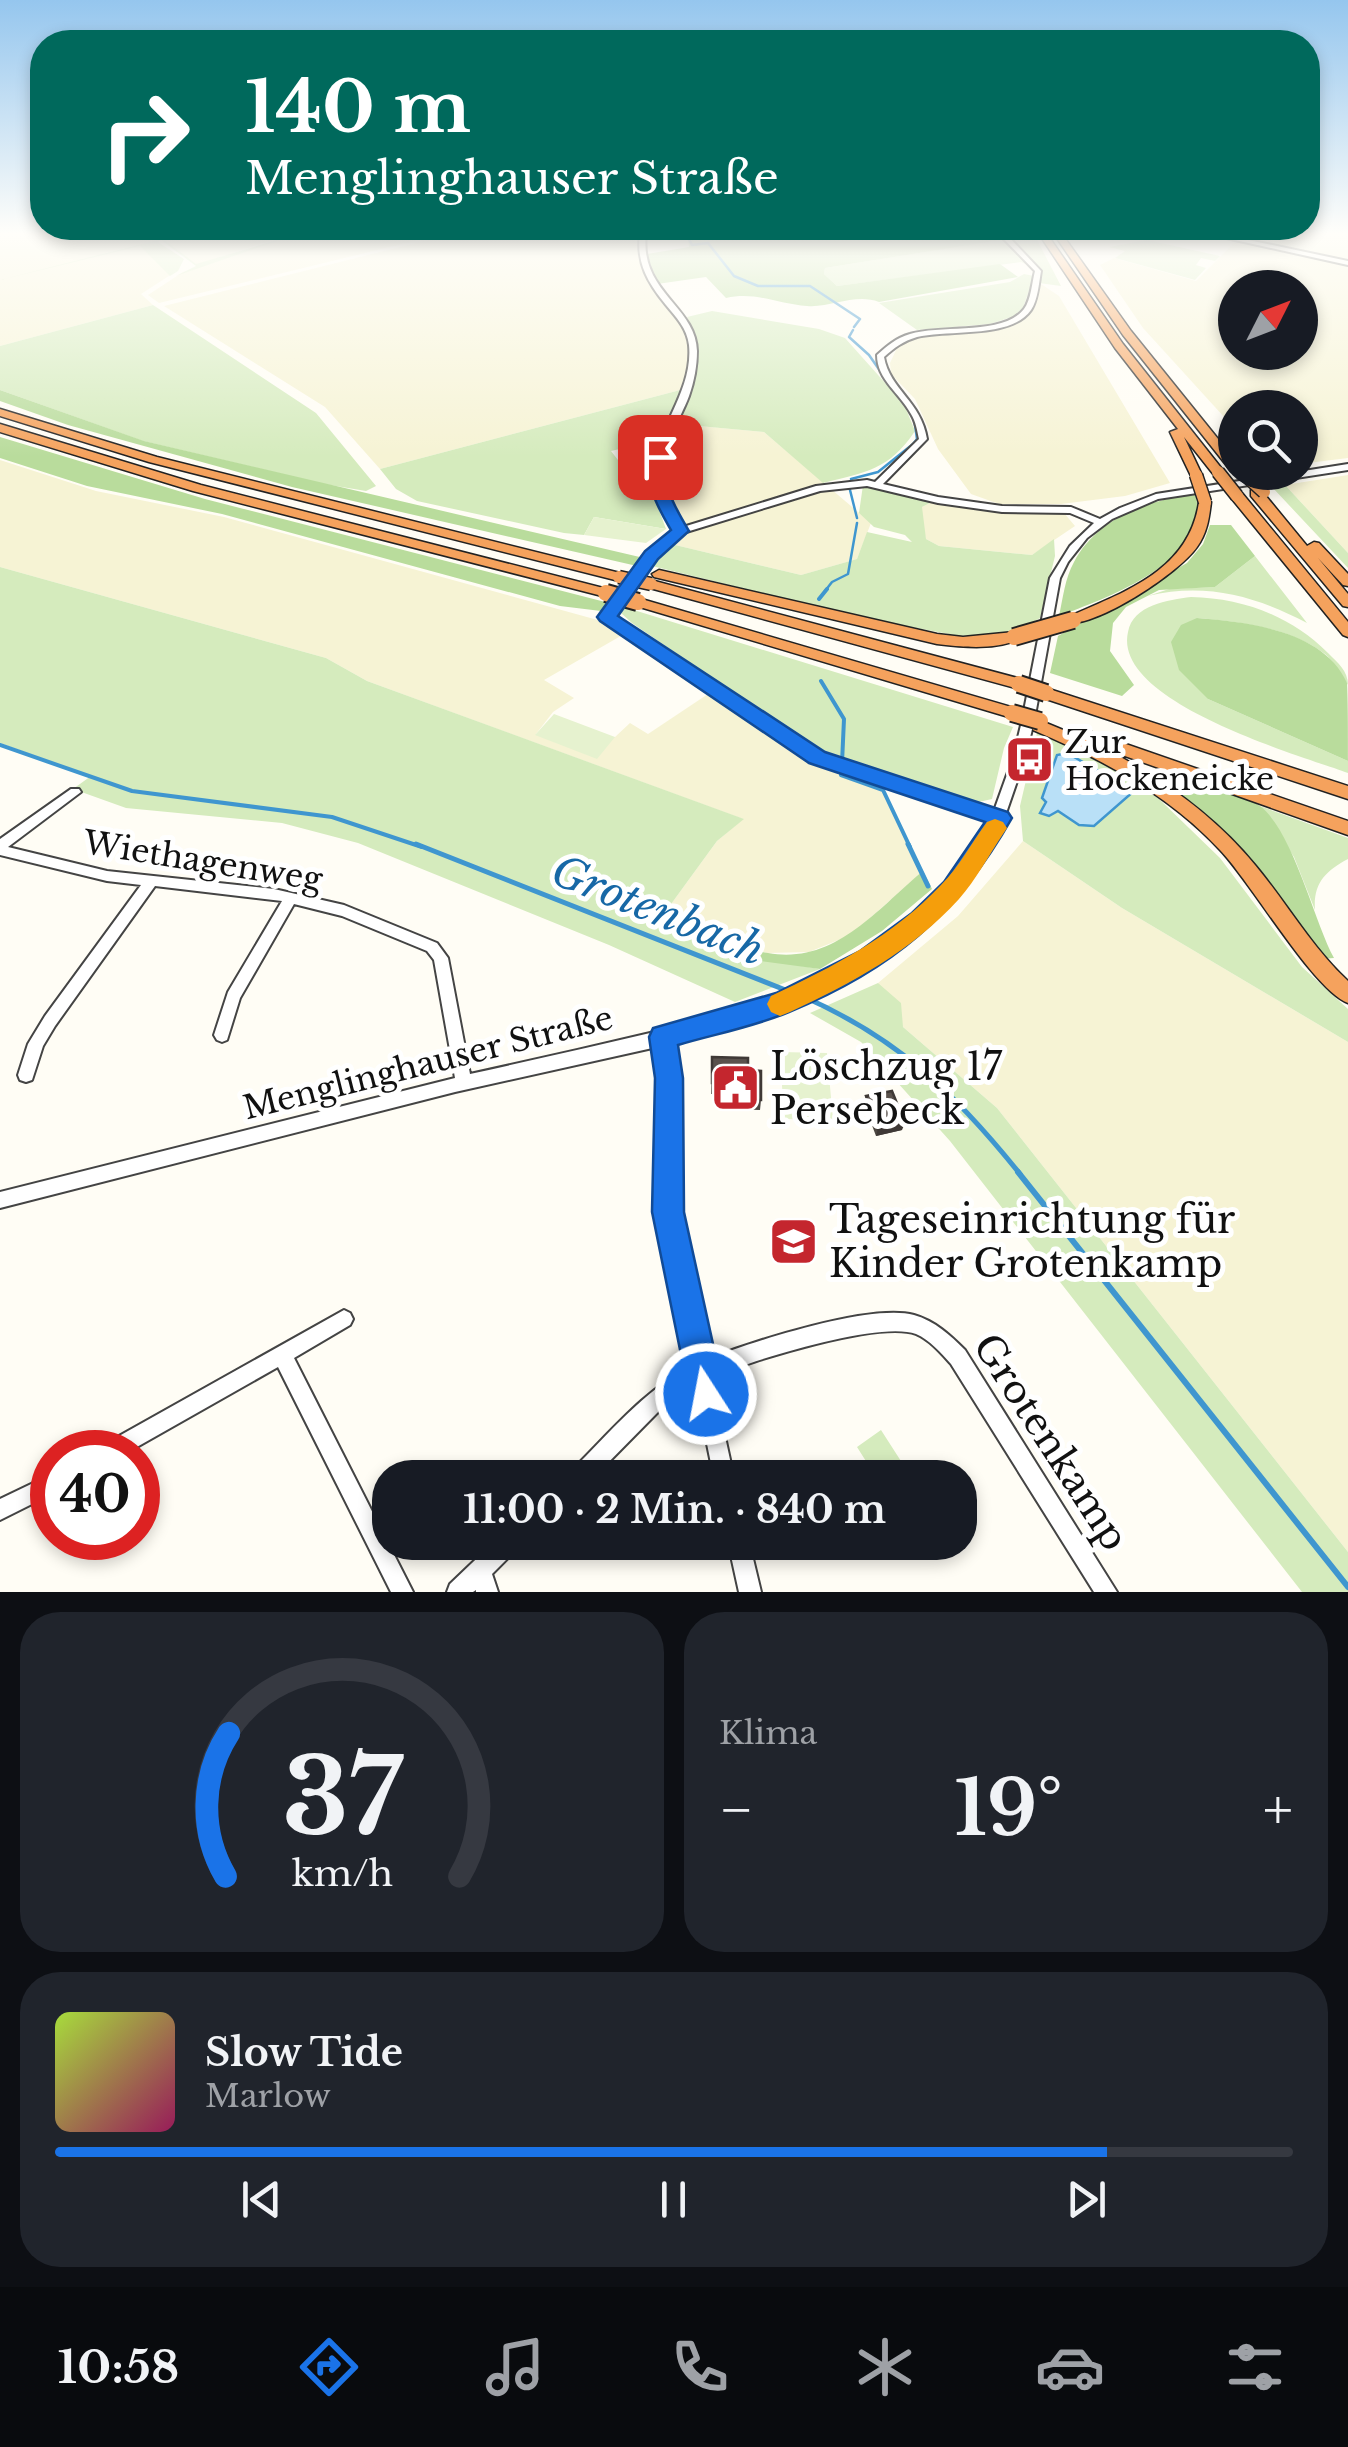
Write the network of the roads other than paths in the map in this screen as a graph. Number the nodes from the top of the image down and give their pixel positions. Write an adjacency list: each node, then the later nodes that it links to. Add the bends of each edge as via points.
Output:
1 (675, 308): 13 (street, via 692,341 690,380 656,480)
2 (1028, 308): 10 (street, via 1002,323 923,334 886,349 881,370 914,408 923,439)
3 (1095, 308): 5 (highway)
4 (1108, 308): 8 (highway)
5 (1151, 388): 14 (highway, bridge, via 1196,475 1205,502 1201,533 1156,577 1072,620 1014,637 937,640); 17 (highway, bridge)
6 (0, 412): 14 (highway, bridge, via 218,478)
7 (0, 428): 18 (highway, bridge, via 197,488 638,602)
8 (1218, 446)
9 (1348, 467): 12 (street, Menglinghauser Straße, via 1156,497)
10 (878, 484): 12 (street, via 938,500 1066,509); 13 (street, via 819,488)
11 (1260, 492): 15 (highway); 16 (highway)
12 (1099, 522): 21 (street, Menglinghauser Straße, via 1066,551 1054,578)
13 (680, 531): 21 (street, via 651,555 607,617 817,758)
14 (655, 579): 20 (highway, bridge, via 1046,692)
15 (1348, 582)
16 (1348, 603)
17 (1348, 632)
18 (1039, 724): 22 (highway); 26 (highway, via 1144,778 1202,821)
19 (75, 792): 23 (street, Wiethagenweg)
20 (1348, 792)
21 (1000, 818): 28 (street, Menglinghauser Straße, via 961,879 921,921 863,963 789,1000)
22 (1348, 828)
23 (0, 848): 24 (street, Wiethagenweg)
24 (150, 882): 25 (street, Wiethagenweg); 29 (street, via 50,1020)
25 (291, 898): 27 (street, via 233,996); 30 (street, Wiethagenweg, via 344,911 437,952)
26 (1348, 994)
27 (222, 1035)
28 (663, 1037): 30 (street, Menglinghauser Straße); 34 (street, via 668,1212)
29 (26, 1075)
30 (464, 1083): 31 (street, Menglinghauser Straße)
31 (0, 1200)
32 (344, 1319): 33 (street)
33 (282, 1354): 35 (street); 43 (street)
34 (702, 1370): 36 (street, Grotenkamp, via 664,1395); 37 (street); 46 (street, Grotenkamp, via 874,1324 903,1322 928,1331 958,1357)
35 (149, 1430)
36 (597, 1460)
37 (720, 1460)
38 (30, 1495): 39 (street)
39 (0, 1510)
40 (498, 1560): 42 (street)
41 (742, 1560): 45 (street)
42 (484, 1582): 44 (street)
43 (402, 1592)
44 (458, 1592)
45 (750, 1592)
46 (1106, 1592)

